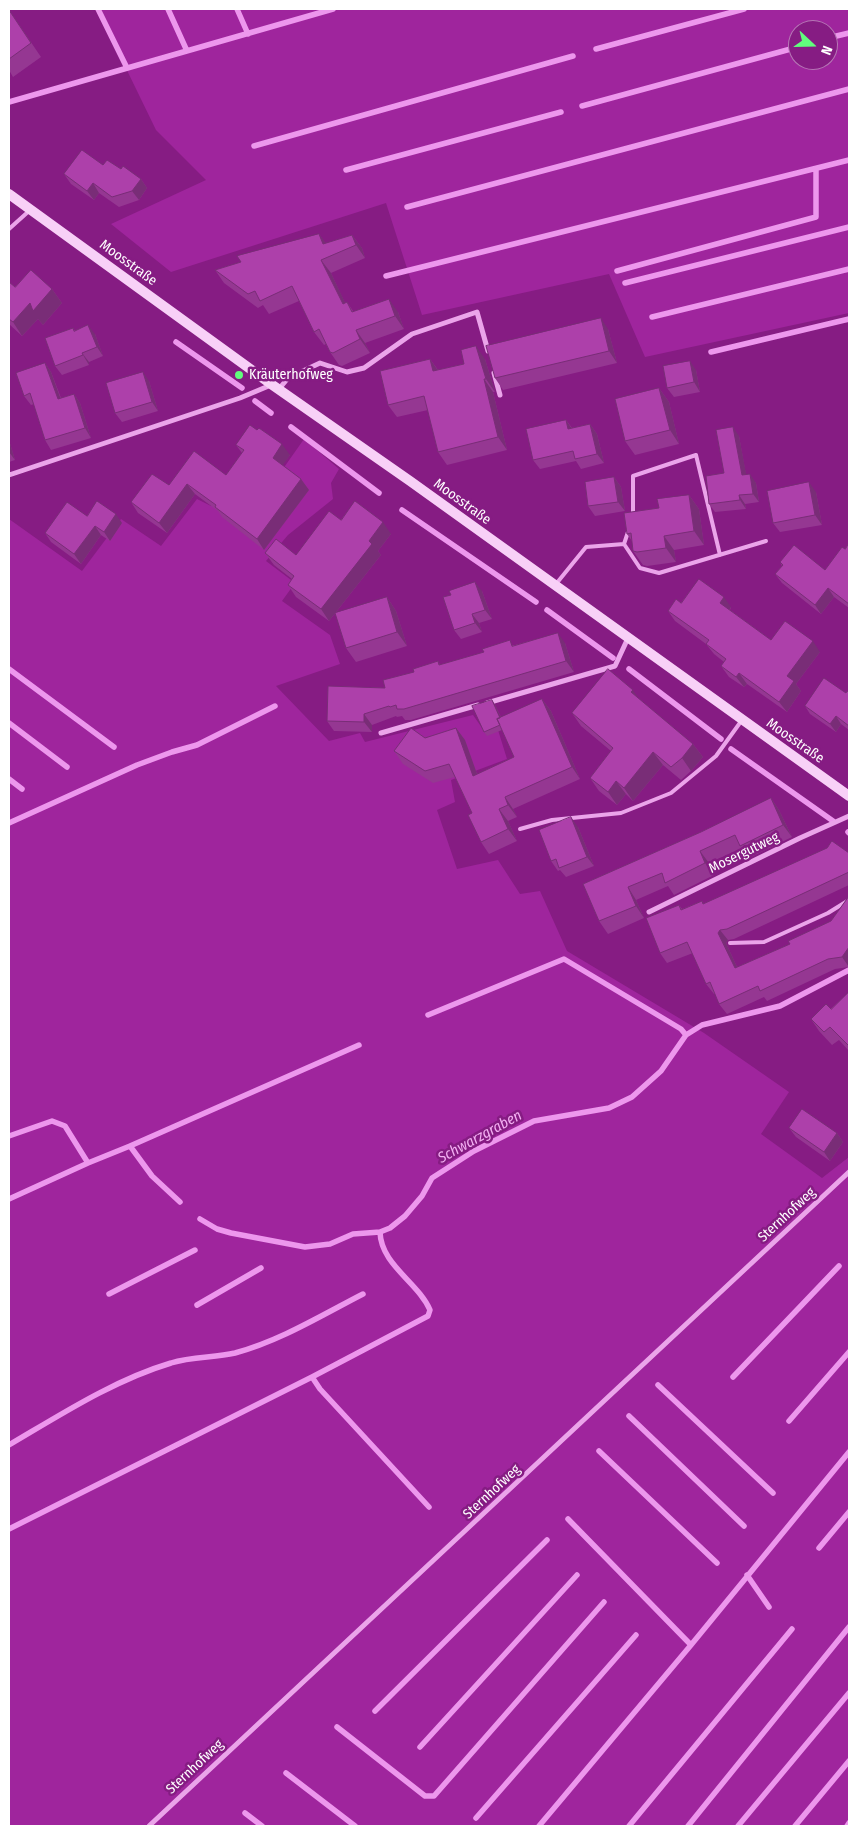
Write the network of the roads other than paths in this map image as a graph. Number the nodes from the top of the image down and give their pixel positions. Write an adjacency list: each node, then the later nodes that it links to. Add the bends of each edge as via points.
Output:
1 (9, 194): 2 (street, Moosstraße)
2 (31, 210): 3 (lane); 6 (street, Moosstraße)
3 (9, 229)
4 (490, 358): 6 (street, via 477,312 412,334 364,368 347,372 320,363)
5 (492, 367): 7 (street)
6 (275, 387): 8 (street); 12 (street, Moosstraße)
7 (500, 394)
8 (9, 475)
9 (766, 541): 11 (lane)
10 (624, 544): 11 (lane, via 640,568 660,573); 11 (lane, via 634,513 633,476 696,456); 12 (lane, via 586,547)
11 (720, 555)
12 (555, 586): 13 (street, Moosstraße)
13 (628, 638): 14 (street, Moosstraße); 15 (street, via 615,666)
14 (742, 720): 16 (street, Moosstraße); 18 (lane, via 716,756 671,793 621,813 552,820)
15 (382, 733)
16 (849, 796)
17 (849, 816): 20 (street, Mosergutweg)
18 (520, 829)
19 (849, 900): 21 (lane, via 764,942)
20 (649, 912)
21 (730, 943)
22 (849, 1172): 23 (street, Sternhofweg)
23 (148, 1826)

